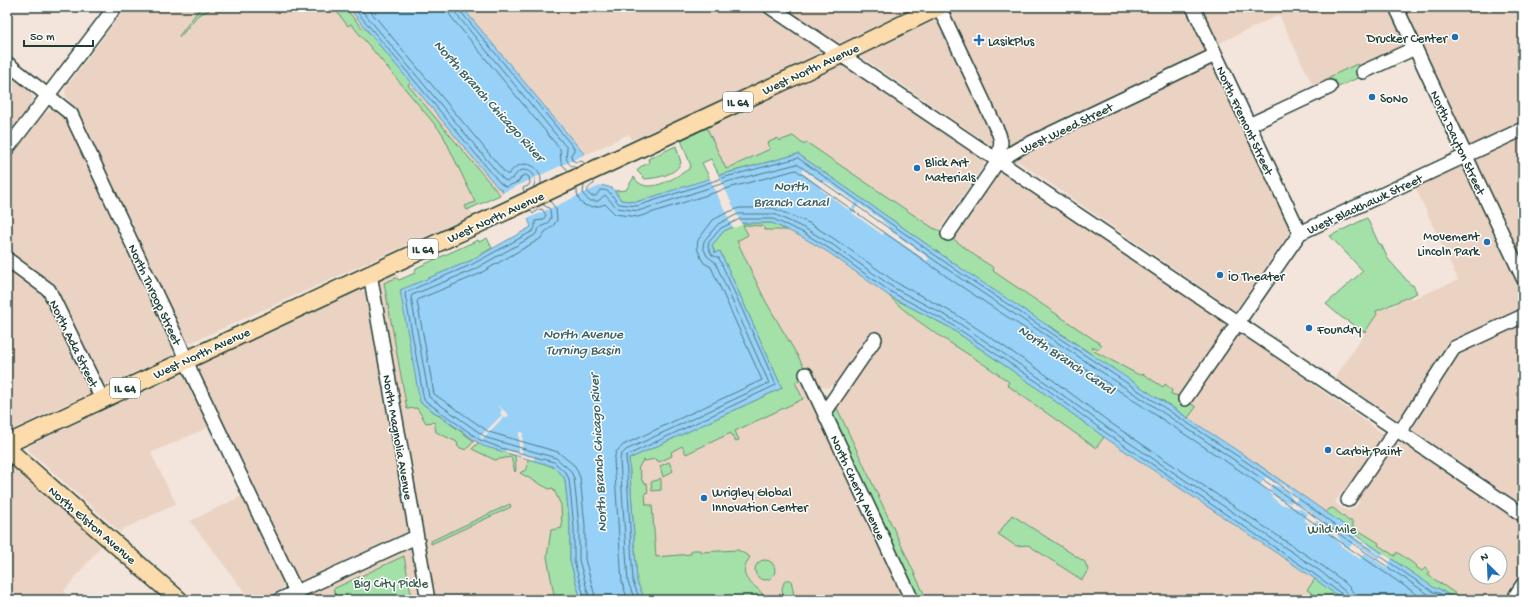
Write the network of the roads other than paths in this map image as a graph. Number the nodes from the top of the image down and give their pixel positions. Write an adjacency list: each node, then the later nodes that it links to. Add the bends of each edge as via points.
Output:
1 (115, 7): 12 (street)
2 (770, 7): 7 (street)
3 (939, 7): 7 (main road, West North Avenue / IL 64); 17 (street, via 999,134)
4 (1193, 7): 8 (street, North Fremont Street)
5 (1396, 7): 6 (street, North Dayton Street)
6 (1415, 48): 10 (street); 16 (street, North Dayton Street)
7 (840, 54): 17 (street); 21 (main road, West North Avenue / IL 64)
8 (1216, 55): 13 (street, North Fremont Street); 17 (street, West Weed Street, via 1020,148)
9 (7, 63): 12 (street, North Throop Street)
10 (1363, 72)
11 (1330, 87): 13 (street)
12 (48, 94): 15 (street); 26 (street, North Throop Street, via 72,114)
13 (1248, 125): 18 (street, North Fremont Street)
14 (1523, 129): 16 (street, West Blackhawk Street)
15 (7, 149)
16 (1466, 156): 18 (street, West Blackhawk Street); 22 (street, North Dayton Street)
17 (998, 161): 19 (street, West Weed Street); 24 (street)
18 (1300, 233): 24 (street, West Blackhawk Street)
19 (948, 234)
20 (7, 259): 28 (street, North Ada Street, via 49,290)
21 (370, 274): 26 (main road, West North Avenue / IL 64); 36 (street, North Magnolia Avenue)
22 (1523, 278)
23 (1523, 316): 31 (street, via 1454,348)
24 (1238, 323): 29 (street, West Blackhawk Street); 31 (street)
25 (875, 339): 30 (street)
26 (186, 359): 28 (main road, West North Avenue / IL 64); 38 (street, North Throop Street)
27 (806, 374): 30 (street, North Cherry Avenue)
28 (102, 399): 32 (main road, West North Avenue / IL 64)
29 (1185, 399)
30 (825, 412): 42 (street, North Cherry Avenue)
31 (1398, 431): 34 (street); 35 (street)
32 (7, 444)
33 (7, 448): 39 (main road, North Elston Avenue)
34 (1348, 500)
35 (1523, 515)
36 (416, 537): 38 (street); 41 (street, North Magnolia Avenue)
37 (1523, 584): 43 (street)
38 (296, 592): 40 (street)
39 (180, 600)
40 (279, 600)
41 (428, 600)
42 (912, 600)
43 (1515, 600)

